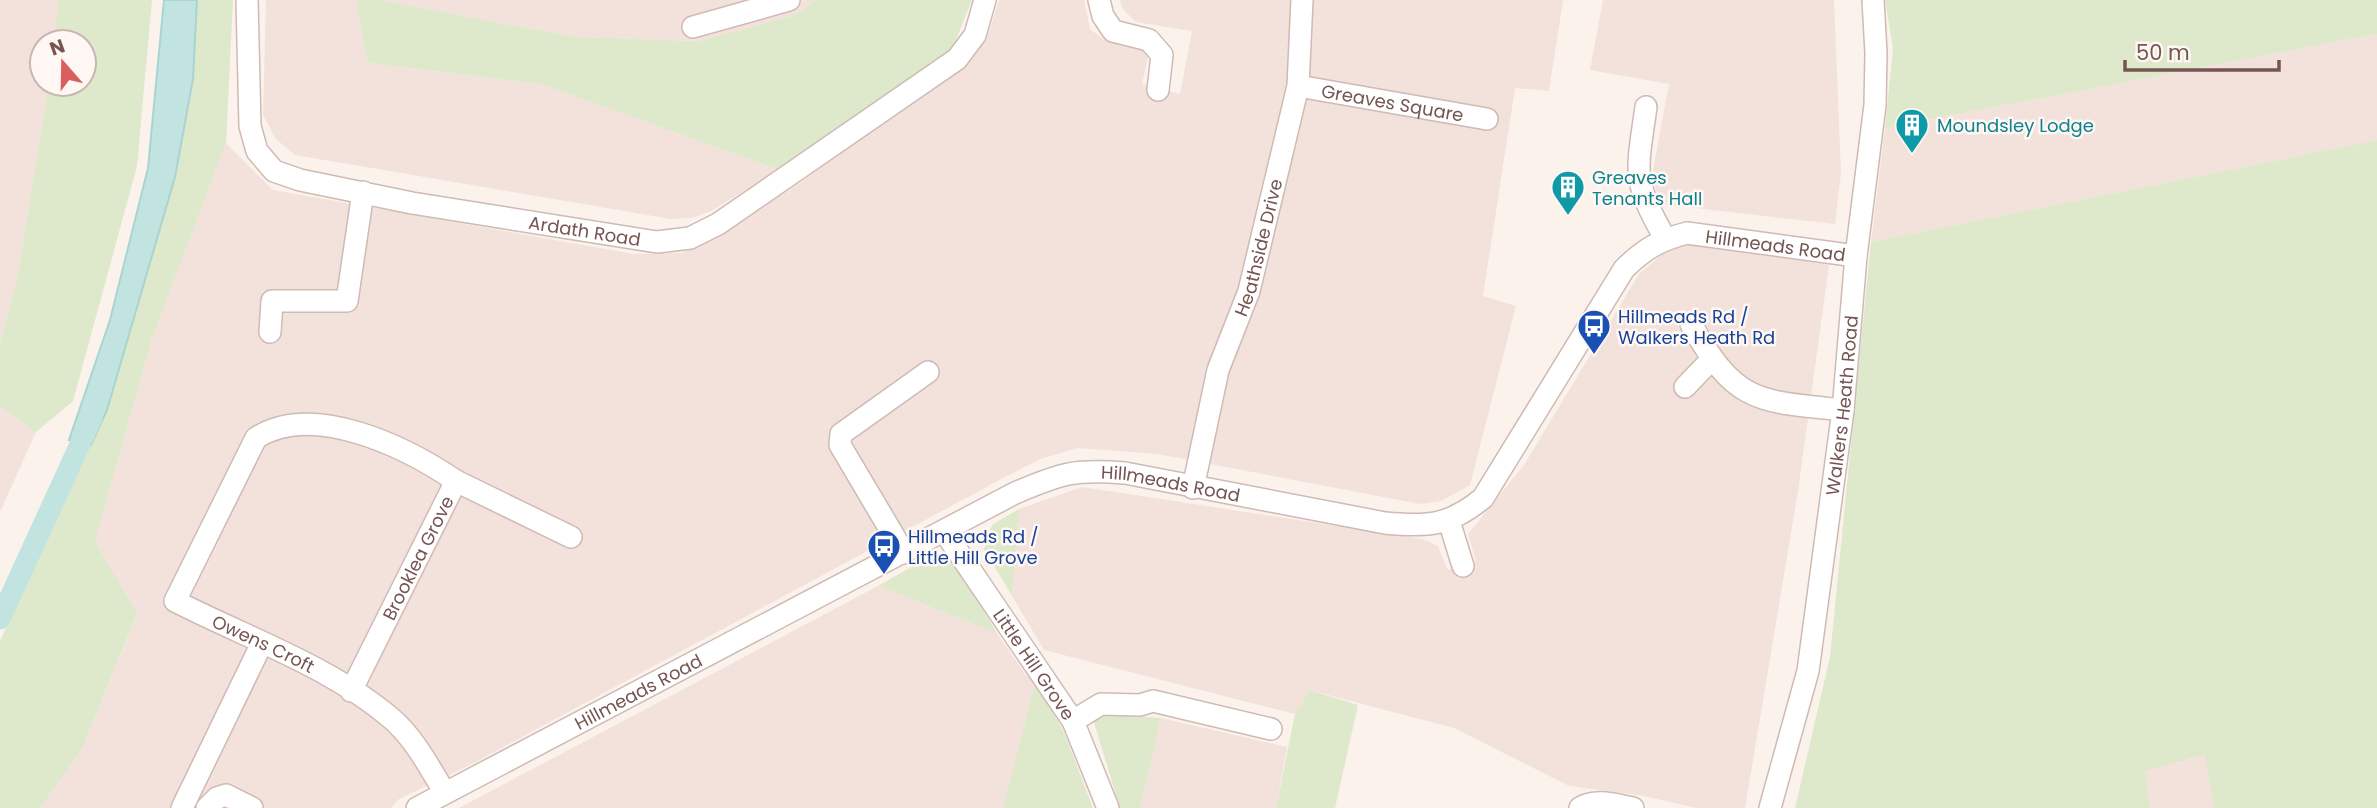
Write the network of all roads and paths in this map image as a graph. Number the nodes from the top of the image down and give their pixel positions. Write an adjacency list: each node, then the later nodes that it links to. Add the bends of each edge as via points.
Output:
1 (247, 0): 13 (street, Ardath Road, via 250,126 257,151 274,172)
2 (789, 0): 7 (street)
3 (985, 0): 13 (street, Ardath Road, via 975,35 957,59 762,196 690,237 657,243)
4 (1099, 0): 10 (street, via 1113,31 1149,40 1162,55)
5 (1302, 0): 9 (street, Heathside Drive)
6 (1873, 0): 15 (street, Walkers Heath Road, via 1875,106)
7 (749, 5): 8 (street)
8 (693, 26)
9 (1298, 86): 12 (street, Greaves Square); 23 (street, Heathside Drive, via 1249,291 1218,370)
10 (1158, 90)
11 (1646, 107): 14 (street, via 1637,171 1644,202)
12 (1487, 119)
13 (363, 192): 17 (street, via 347,301 272,301)
14 (1665, 238): 15 (street, Hillmeads Road, via 1709,234); 24 (street, Hillmeads Road, via 1644,249 1624,269 1483,498)
15 (1856, 256): 21 (street, Walkers Heath Road)
16 (1691, 324): 18 (street)
17 (270, 332)
18 (1711, 360): 20 (street); 21 (street, via 1746,394 1778,403)
19 (928, 372): 27 (street, via 841,434 840,445)
20 (1685, 387)
21 (1843, 410): 42 (street, Walkers Heath Road, via 1808,671)
22 (456, 481): 26 (street); 29 (street, Brooklea Grove, via 377,437 326,425 270,428 256,438); 31 (street, Brooklea Grove)
23 (1193, 488): 24 (street, Hillmeads Road, via 1385,523 1420,527); 25 (street, Hillmeads Road, via 1125,473 1060,473)
24 (1449, 521): 28 (street)
25 (944, 531): 27 (street, Hillmeads Road); 32 (street, Little Hill Grove)
26 (571, 537)
27 (904, 553): 34 (street, Hillmeads Road)
28 (1463, 566)
29 (175, 601): 30 (street, Owens Croft)
30 (262, 643): 31 (street, Owens Croft); 35 (street)
31 (351, 691): 34 (street, Owens Croft, via 412,739)
32 (1073, 721): 33 (street, via 1101,704 1153,701); 39 (street, Little Hill Grove)
33 (1271, 729)
34 (445, 793): 38 (street, Hillmeads Road)
35 (181, 808)
36 (207, 808): 37 (street, via 226,795)
37 (252, 808)
38 (417, 808)
39 (1108, 808)
40 (1580, 808): 41 (street, via 1604,802)
41 (1633, 808)
42 (1770, 808)

